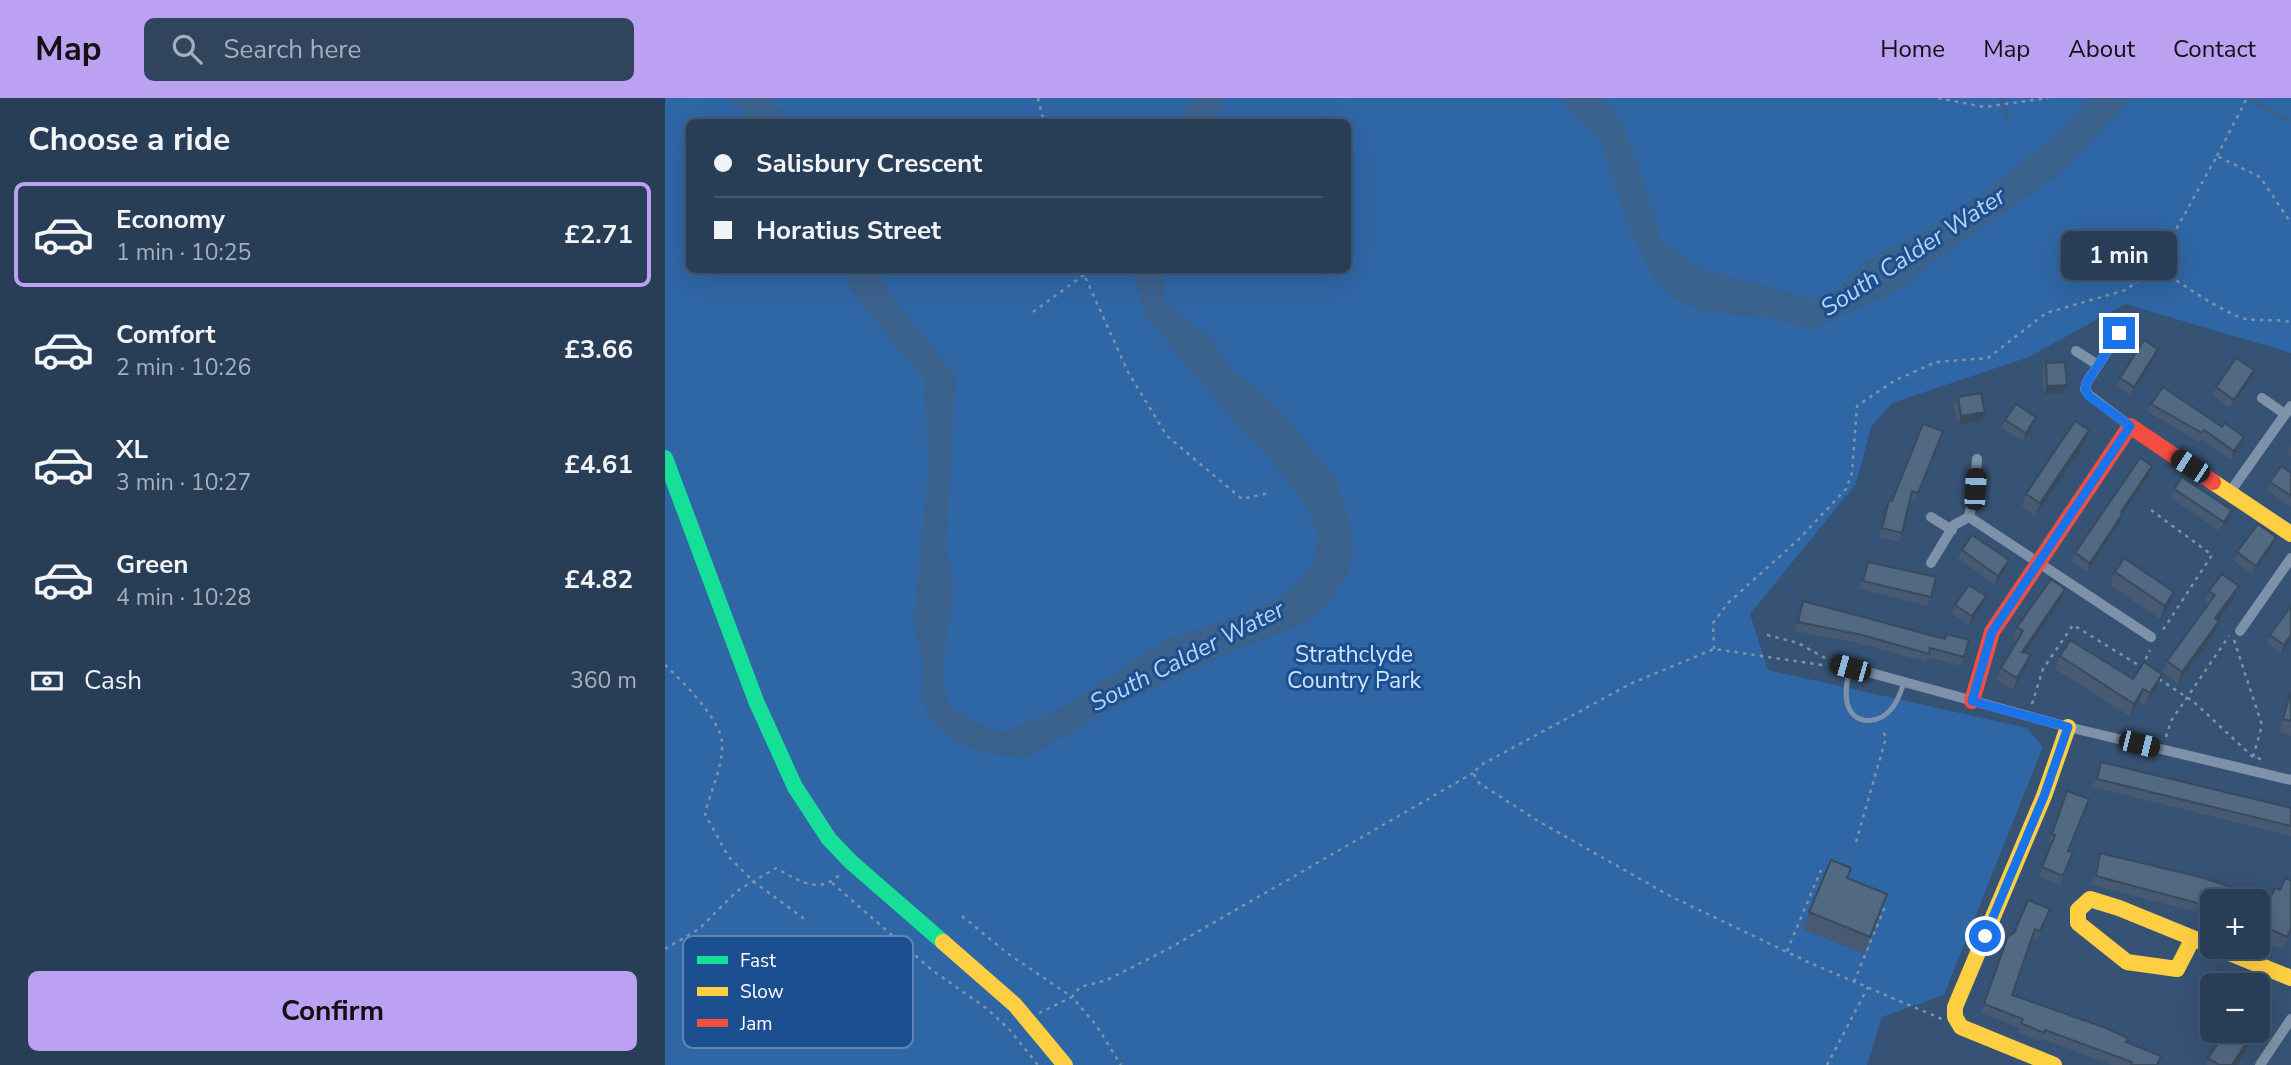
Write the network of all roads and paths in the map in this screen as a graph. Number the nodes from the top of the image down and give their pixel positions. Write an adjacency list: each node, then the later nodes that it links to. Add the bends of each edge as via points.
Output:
1 (1038, 98): 5 (path)
2 (1938, 98): 3 (path, via 1984,107)
3 (2048, 98)
4 (2247, 98): 6 (path)
5 (1043, 119)
6 (2217, 156): 7 (path, via 2260,177); 8 (path)
7 (2291, 223)
8 (2155, 267): 11 (path, via 2227,312 2248,319); 33 (path, via 2126,290 2046,313 1988,358 1936,362 1893,381 1857,406 1852,473 1846,489 1728,603 1713,623)
9 (1084, 275): 10 (path); 21 (path, via 1128,372 1167,436 1243,499)
10 (1033, 313)
11 (2291, 322)
12 (2119, 333): 14 (street)
13 (2076, 351): 14 (street)
14 (2098, 365): 17 (street, via 2085,389)
15 (2262, 398): 16 (street)
16 (2288, 410): 20 (street)
17 (2130, 426): 20 (street); 28 (street)
18 (665, 458): 50 (street, via 774,747 806,809)
19 (1977, 459): 24 (street)
20 (2230, 492): 26 (street)
21 (1268, 493)
22 (2151, 510): 36 (path, via 2212,555)
23 (1931, 517): 25 (street)
24 (1969, 517): 25 (street); 28 (street)
25 (1952, 530): 29 (street)
26 (2291, 534)
27 (2291, 558): 30 (street)
28 (2041, 562): 32 (street); 40 (street, via 1992,632)
29 (1931, 563)
30 (2240, 631)
31 (1767, 635): 34 (path, via 1798,643)
32 (2151, 637)
33 (1714, 649): 34 (path); 47 (path, via 1630,684)
34 (1829, 664): 37 (street)
35 (665, 665): 52 (path, via 696,698 723,741 705,814 728,856)
36 (2140, 666): 39 (path); 41 (path, via 2073,625 2043,669)
37 (1850, 668): 38 (street); 42 (lane, via 1848,708 1859,718)
38 (1904, 683): 40 (street); 42 (lane, via 1894,706)
39 (2187, 697): 44 (path, via 2171,720); 45 (path); 45 (path, via 2231,633 2262,725)
40 (1972, 701): 43 (street)
41 (2032, 704)
42 (1878, 719): 49 (path, via 1886,738)
43 (2068, 727): 44 (street); 70 (street, via 2044,796 1955,1007)
44 (2163, 750): 48 (street)
45 (2253, 757): 46 (path)
46 (2266, 760)
47 (1472, 773): 62 (path, via 1479,783 1538,821 1672,897); 67 (path, via 1168,949 1107,981 1080,987)
48 (2291, 779)
49 (1856, 842)
50 (851, 862): 53 (path); 69 (street)
51 (1821, 870): 62 (path)
52 (754, 883): 53 (path, via 776,868 808,886); 56 (path); 57 (path, via 737,891)
53 (831, 883): 58 (path)
54 (1881, 898): 65 (path, via 1884,909)
55 (962, 916): 67 (path)
56 (806, 920)
57 (687, 936)
58 (893, 936)
59 (683, 938): 61 (path)
60 (2192, 940): 60 (street, via 2177,969 2127,962 2078,923 2078,910 2089,899); 64 (street)
61 (665, 949)
62 (1787, 952): 65 (path)
63 (913, 954): 71 (path, via 986,1008)
64 (2291, 978)
65 (1854, 982): 66 (path)
66 (1868, 987): 70 (path); 74 (path)
67 (1072, 997): 69 (path); 73 (path)
68 (2291, 1019): 76 (street)
69 (1029, 1022): 72 (street)
70 (1961, 1027): 75 (street)
71 (1038, 1065)
72 (1065, 1065)
73 (1121, 1065)
74 (1828, 1065)
75 (2055, 1065)
76 (2260, 1065)

